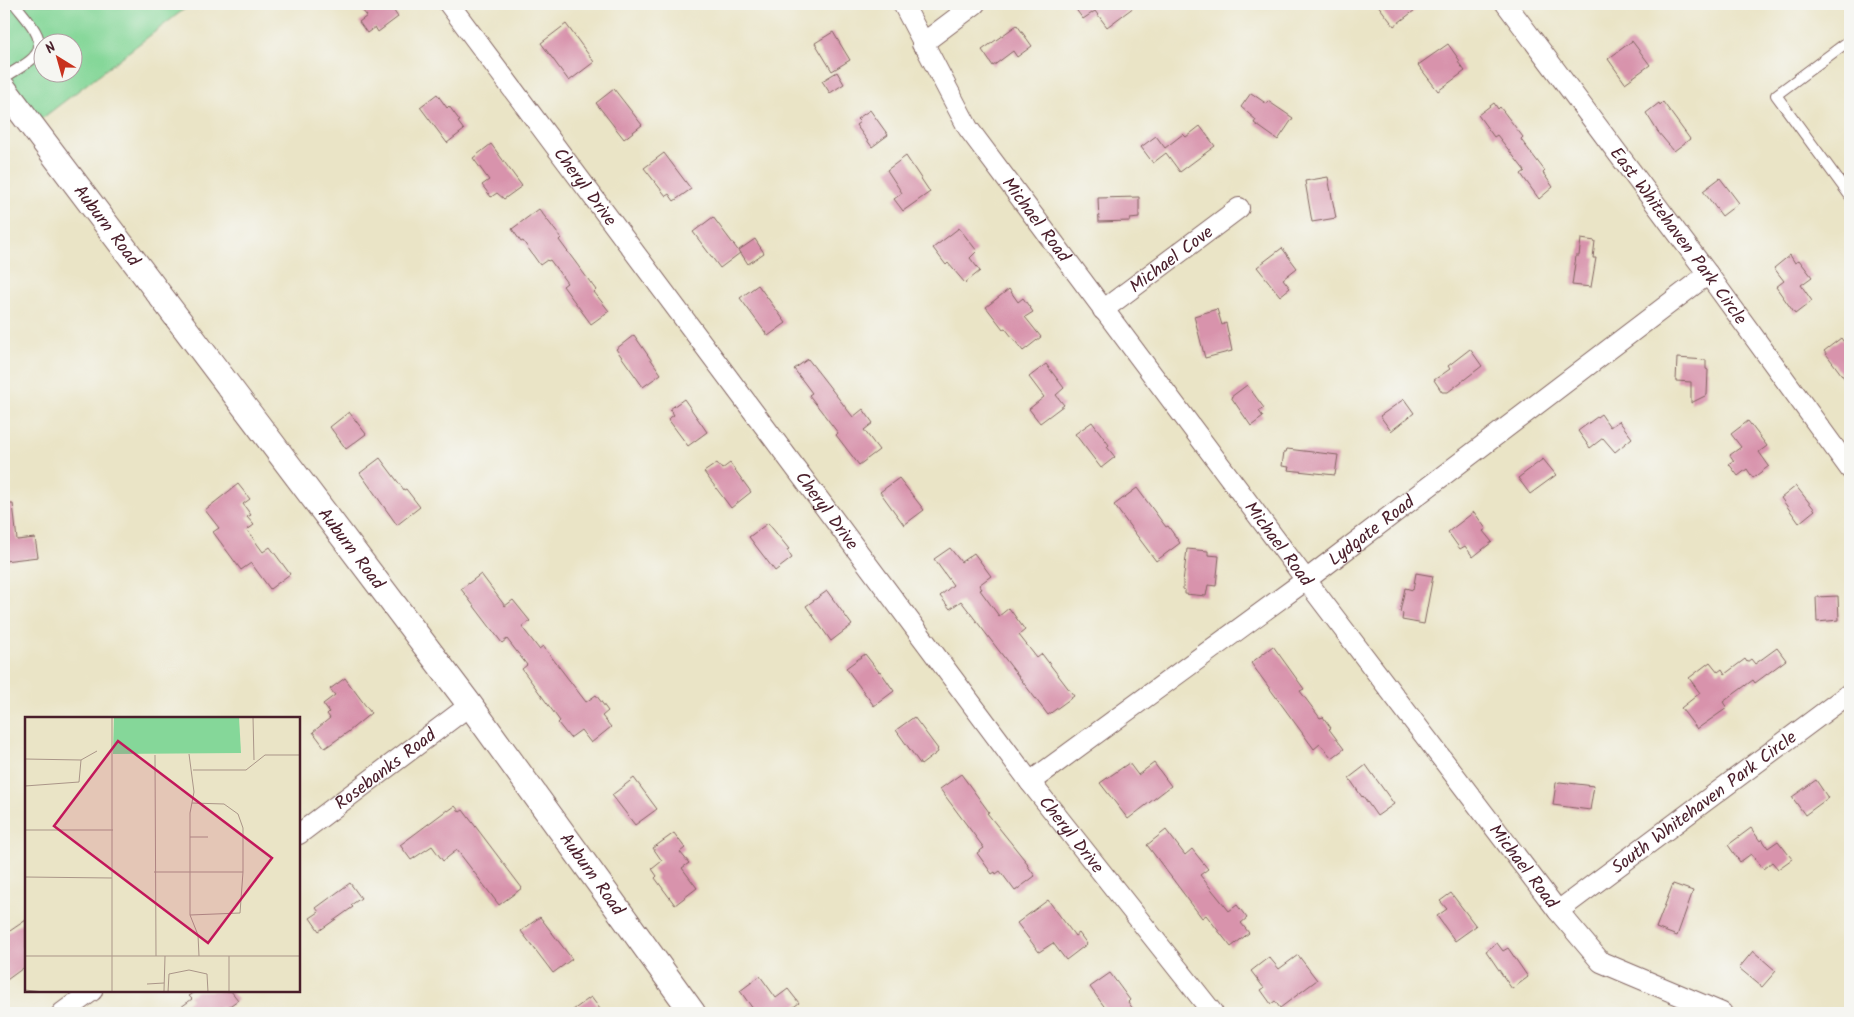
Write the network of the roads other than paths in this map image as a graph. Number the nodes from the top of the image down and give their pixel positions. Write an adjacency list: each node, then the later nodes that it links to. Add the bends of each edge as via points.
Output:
1 (14, 4): 8 (lane, via 39,37 40,46 35,57)
2 (449, 4): 18 (street, Cheryl Drive)
3 (903, 4): 7 (street, Michael Road)
4 (975, 4): 7 (street)
5 (1506, 4): 12 (street, East Whitehaven Park Circle)
6 (1850, 40): 10 (lane, via 1776,95)
7 (922, 44): 13 (street, Michael Road, via 968,128)
8 (4, 78)
9 (4, 89): 17 (street, Auburn Road)
10 (1850, 196)
11 (1239, 208): 13 (street, Michael Cove)
12 (1708, 274): 14 (street, East Whitehaven Park Circle); 15 (street, Lydgate Road)
13 (1103, 310): 15 (street, Michael Road)
14 (1850, 469)
15 (1306, 580): 18 (street, Lydgate Road); 20 (street, Michael Road)
16 (1850, 693): 20 (street, South Whitehaven Park Circle)
17 (470, 705): 19 (street, Rosebanks Road); 23 (street, Auburn Road)
18 (1030, 782): 24 (street, Cheryl Drive)
19 (300, 833)
20 (1558, 911): 25 (street, Michael Road, via 1601,962)
21 (91, 992): 22 (street)
22 (62, 1013)
23 (694, 1013)
24 (1213, 1013)
25 (1722, 1013)

